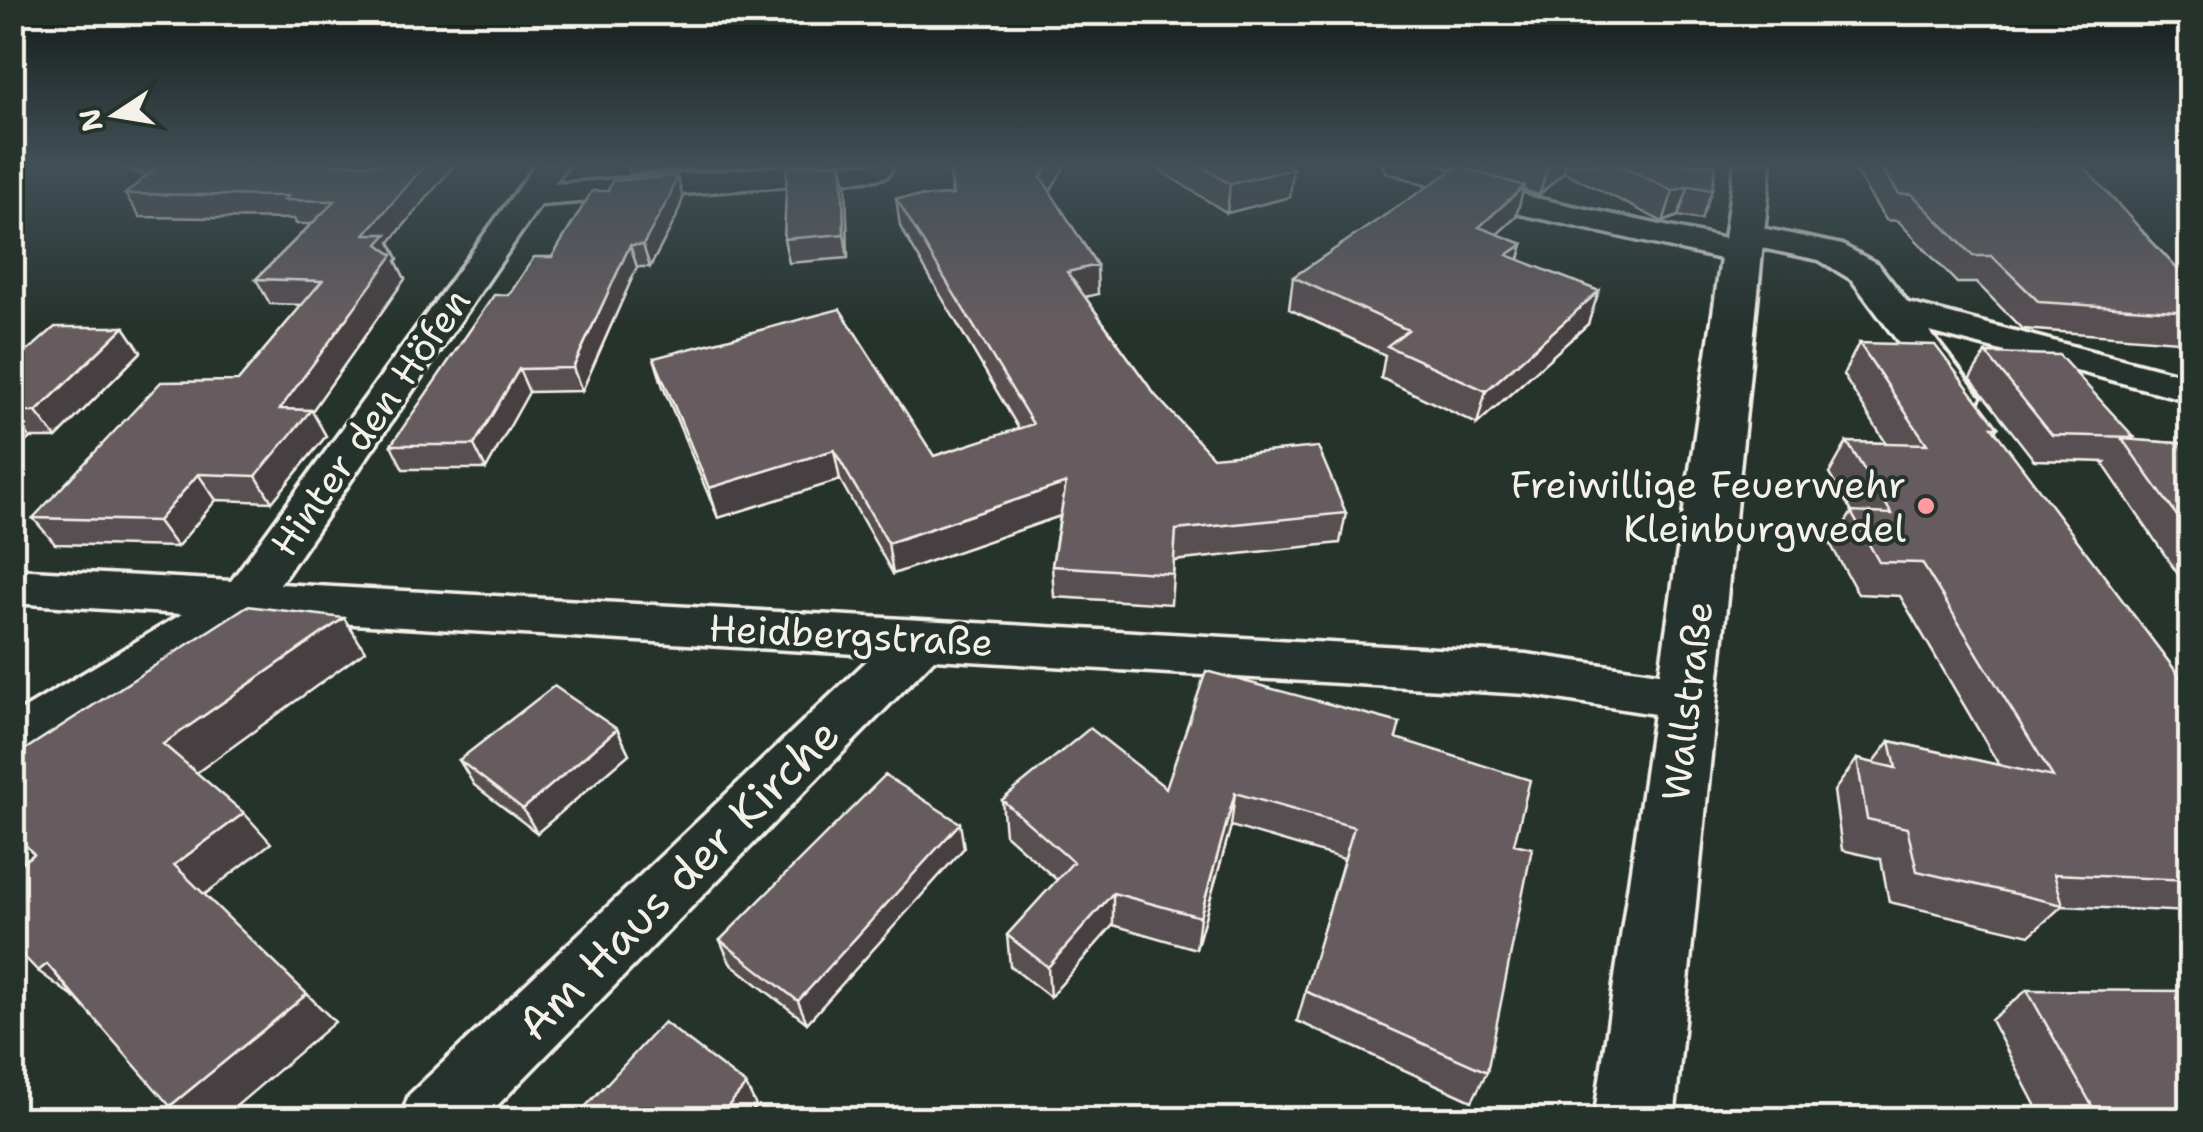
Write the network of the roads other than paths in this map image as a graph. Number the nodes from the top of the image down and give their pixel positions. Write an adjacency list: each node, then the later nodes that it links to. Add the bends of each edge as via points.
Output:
1 (515, 217): 9 (street, Hinter den Höfen)
2 (1592, 217): 4 (street)
3 (1746, 217): 4 (street, Wallstraße)
4 (1743, 243): 5 (street, via 1830,252 1864,272); 11 (street, Wallstraße)
5 (1896, 311): 6 (street); 7 (street)
6 (2190, 389)
7 (1979, 422)
8 (12, 586): 9 (street, Heidbergstraße)
9 (244, 600): 10 (street, Heidbergstraße); 12 (street)
10 (922, 639): 11 (street, Heidbergstraße, via 1526,674); 13 (street, Am Haus der Kirche)
11 (1687, 698): 14 (street, Wallstraße)
12 (12, 744)
13 (434, 1120)
14 (1634, 1120)

